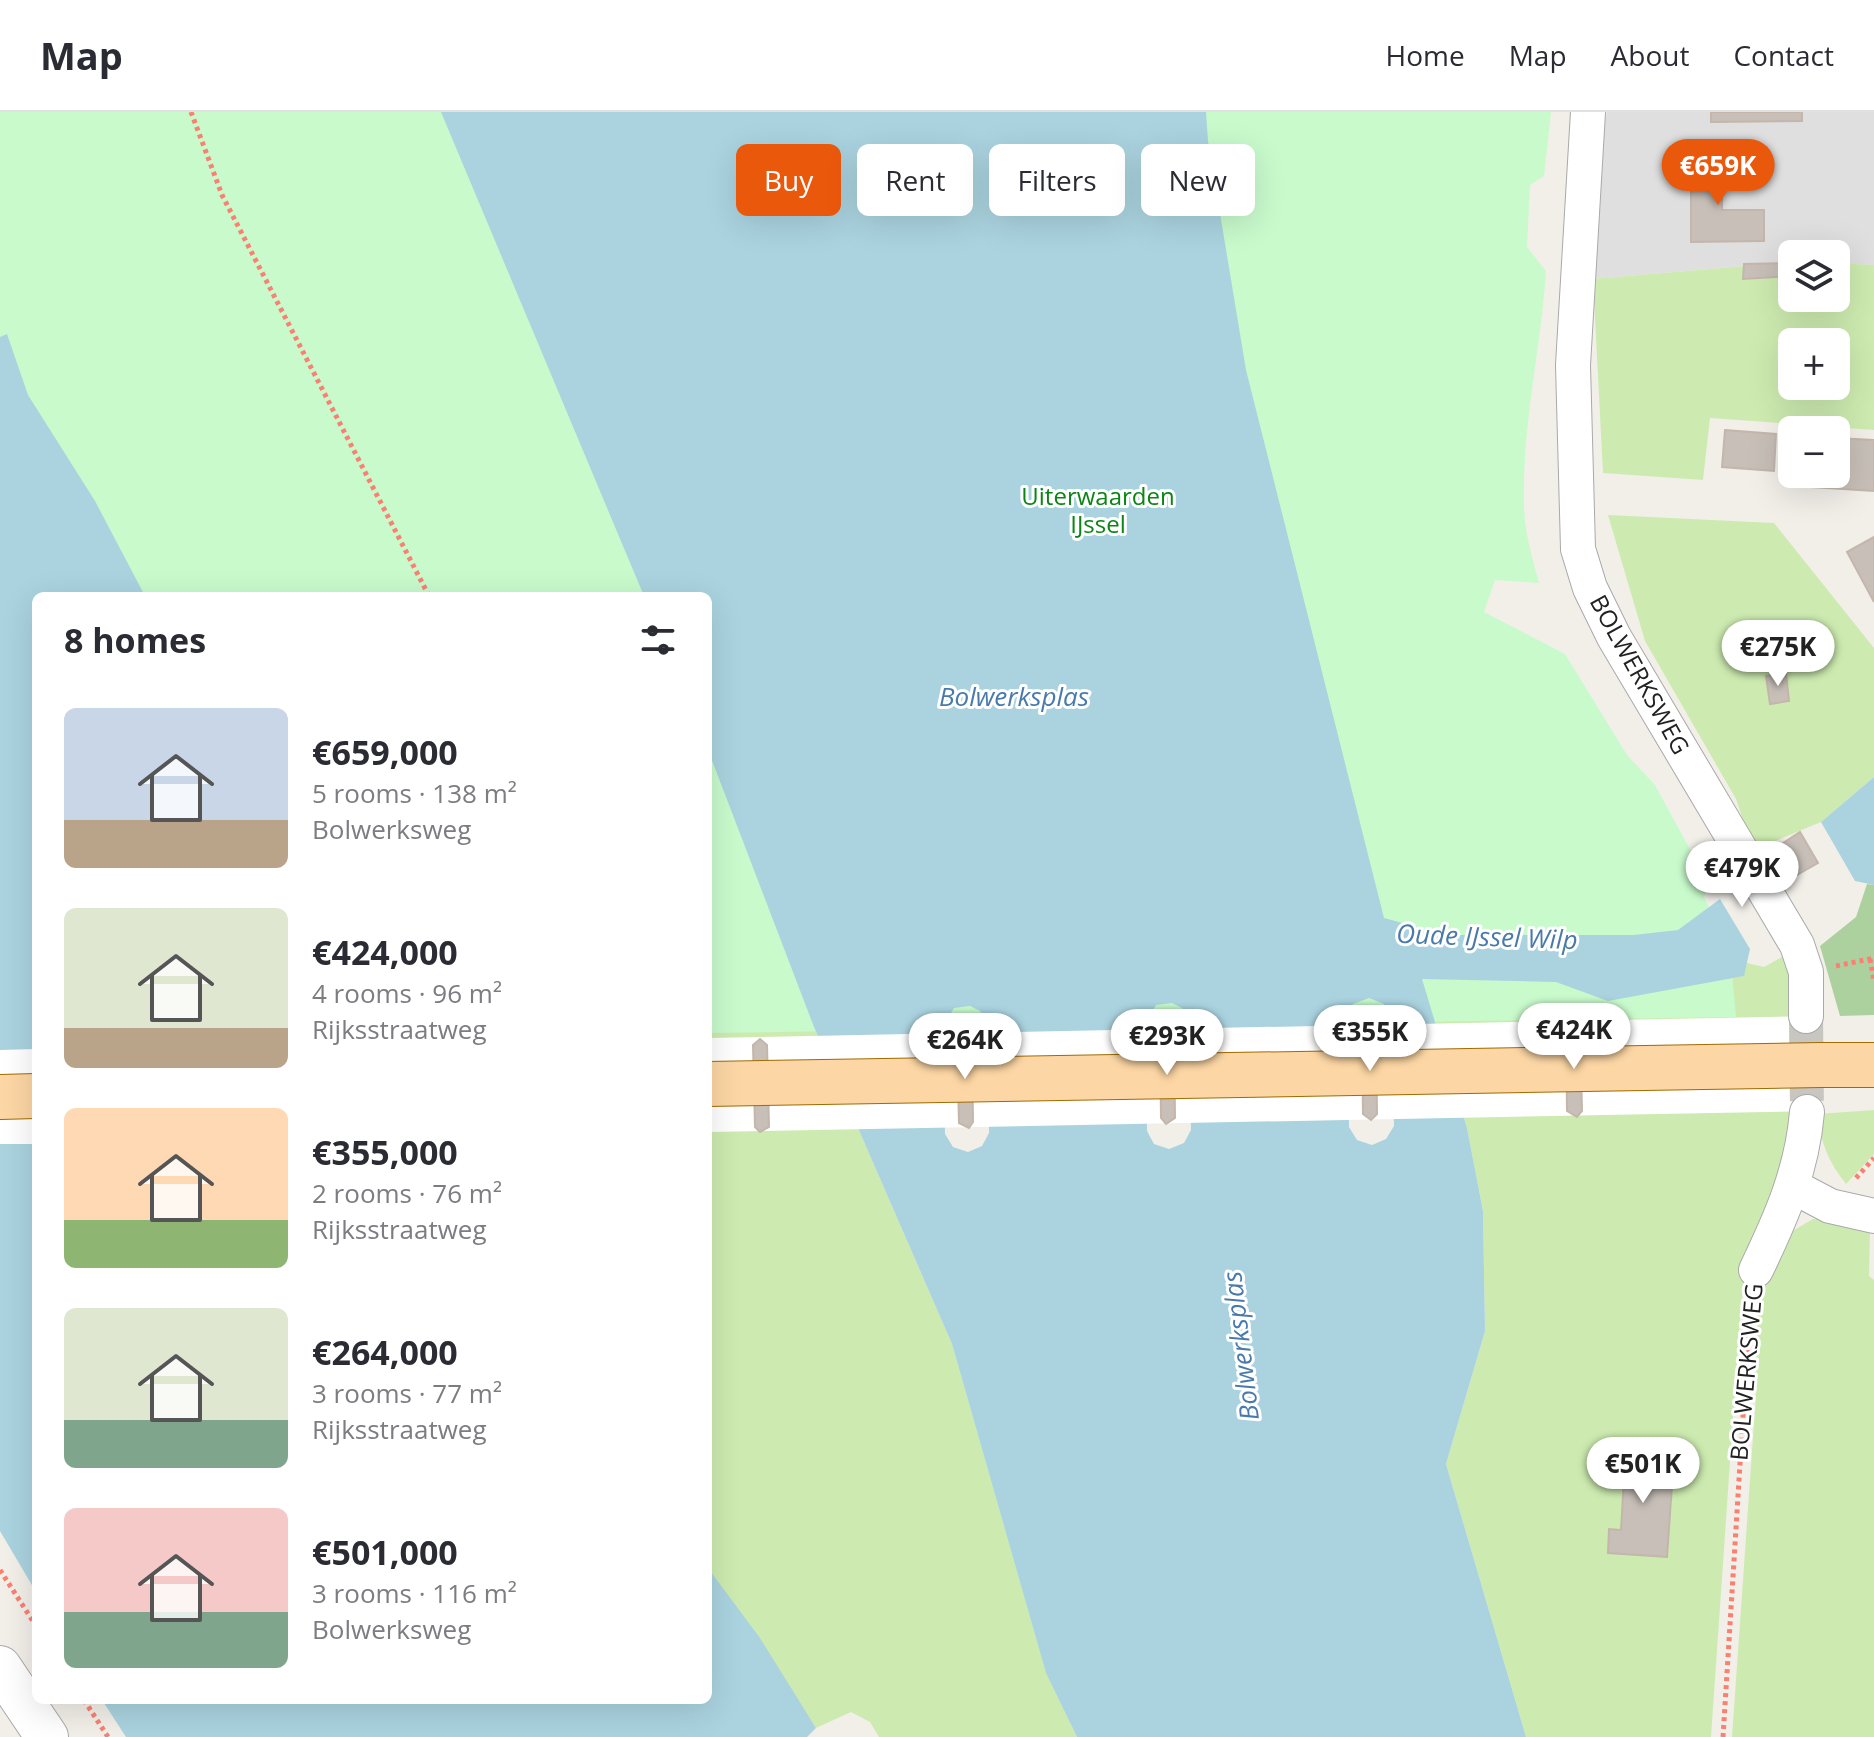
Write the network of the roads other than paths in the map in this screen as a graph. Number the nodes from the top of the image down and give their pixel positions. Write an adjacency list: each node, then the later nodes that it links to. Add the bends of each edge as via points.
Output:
1 (1588, 112): 2 (street, BOLWERKSWEG, via 1573,365 1578,549 1614,637 1797,945 1806,972)
2 (1806, 1016)
3 (1874, 1065): 4 (main road, bridge)
4 (712, 1084)
5 (32, 1096): 6 (main road)
6 (0, 1097)
7 (1807, 1112): 8 (street, BOLWERKSWEG)
8 (1794, 1187): 9 (street, via 1830,1206); 10 (street, BOLWERKSWEG)
9 (1874, 1216)
10 (1756, 1270)
11 (0, 1667): 12 (street)
12 (47, 1737)

